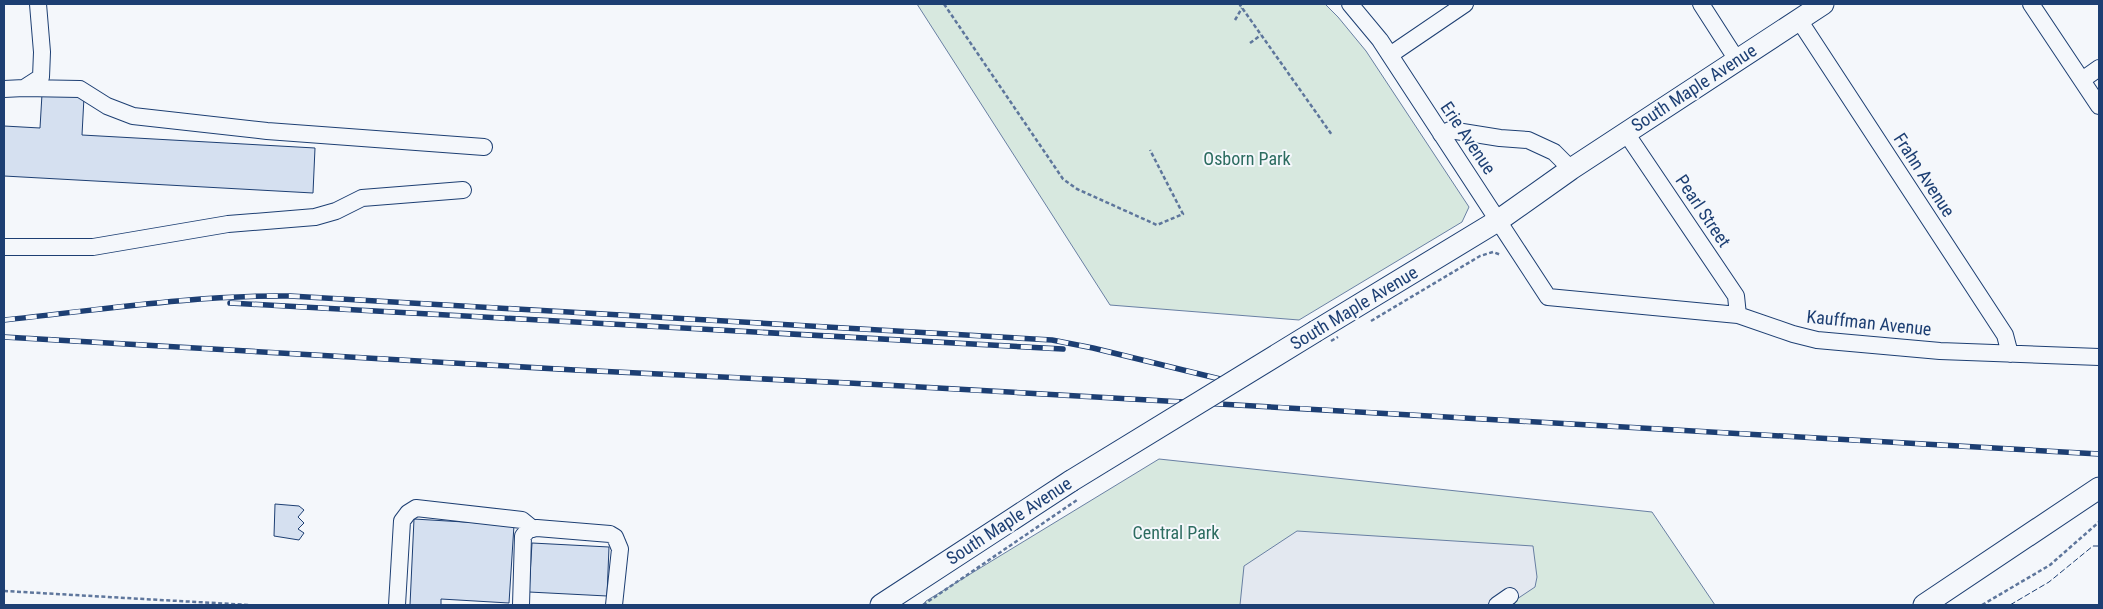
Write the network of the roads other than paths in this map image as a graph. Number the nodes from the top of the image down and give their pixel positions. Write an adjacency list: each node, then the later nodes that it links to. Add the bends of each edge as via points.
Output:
1 (38, 4): 13 (street, via 41,77)
2 (1350, 4): 8 (street, Erie Avenue)
3 (1465, 4): 8 (street)
4 (1701, 4): 9 (street)
5 (1823, 4): 7 (main road, South Maple Avenue)
6 (2031, 4): 11 (street)
7 (1799, 20): 9 (main road, South Maple Avenue); 24 (street, Frahn Avenue, via 2005,335)
8 (1390, 55): 16 (street, Erie Avenue)
9 (1737, 60): 15 (main road, South Maple Avenue)
10 (2099, 68): 11 (street)
11 (2082, 80): 14 (street)
12 (4, 88): 13 (street)
13 (24, 88): 17 (street, via 80,89 107,106 133,116 267,131)
14 (2099, 106)
15 (1626, 133): 18 (main road, South Maple Avenue); 23 (street, Pearl Street, via 1736,296)
16 (1441, 134): 18 (street, via 1450,130 1528,140 1554,152); 20 (street, Erie Avenue)
17 (484, 147)
18 (1571, 170): 20 (main road, South Maple Avenue)
19 (463, 190): 21 (street, via 362,198 336,211 315,216 228,224 93,247)
20 (1499, 220): 22 (street, Erie Avenue); 31 (main road, South Maple Avenue, bridge, via 1316,331 1075,489)
21 (4, 247)
22 (1548, 297): 23 (street, Kauffman Avenue)
23 (1738, 315): 24 (street, Kauffman Avenue, via 1817,340)
24 (2010, 354): 25 (street, Kauffman Avenue)
25 (2099, 357)
26 (2099, 488): 32 (main road)
27 (533, 529): 28 (street, via 522,520 416,508 402,521); 29 (street, via 523,536); 30 (street, via 610,534 615,537 620,549)
28 (397, 605)
29 (521, 605)
30 (614, 605)
31 (881, 605)
32 (1924, 605)

